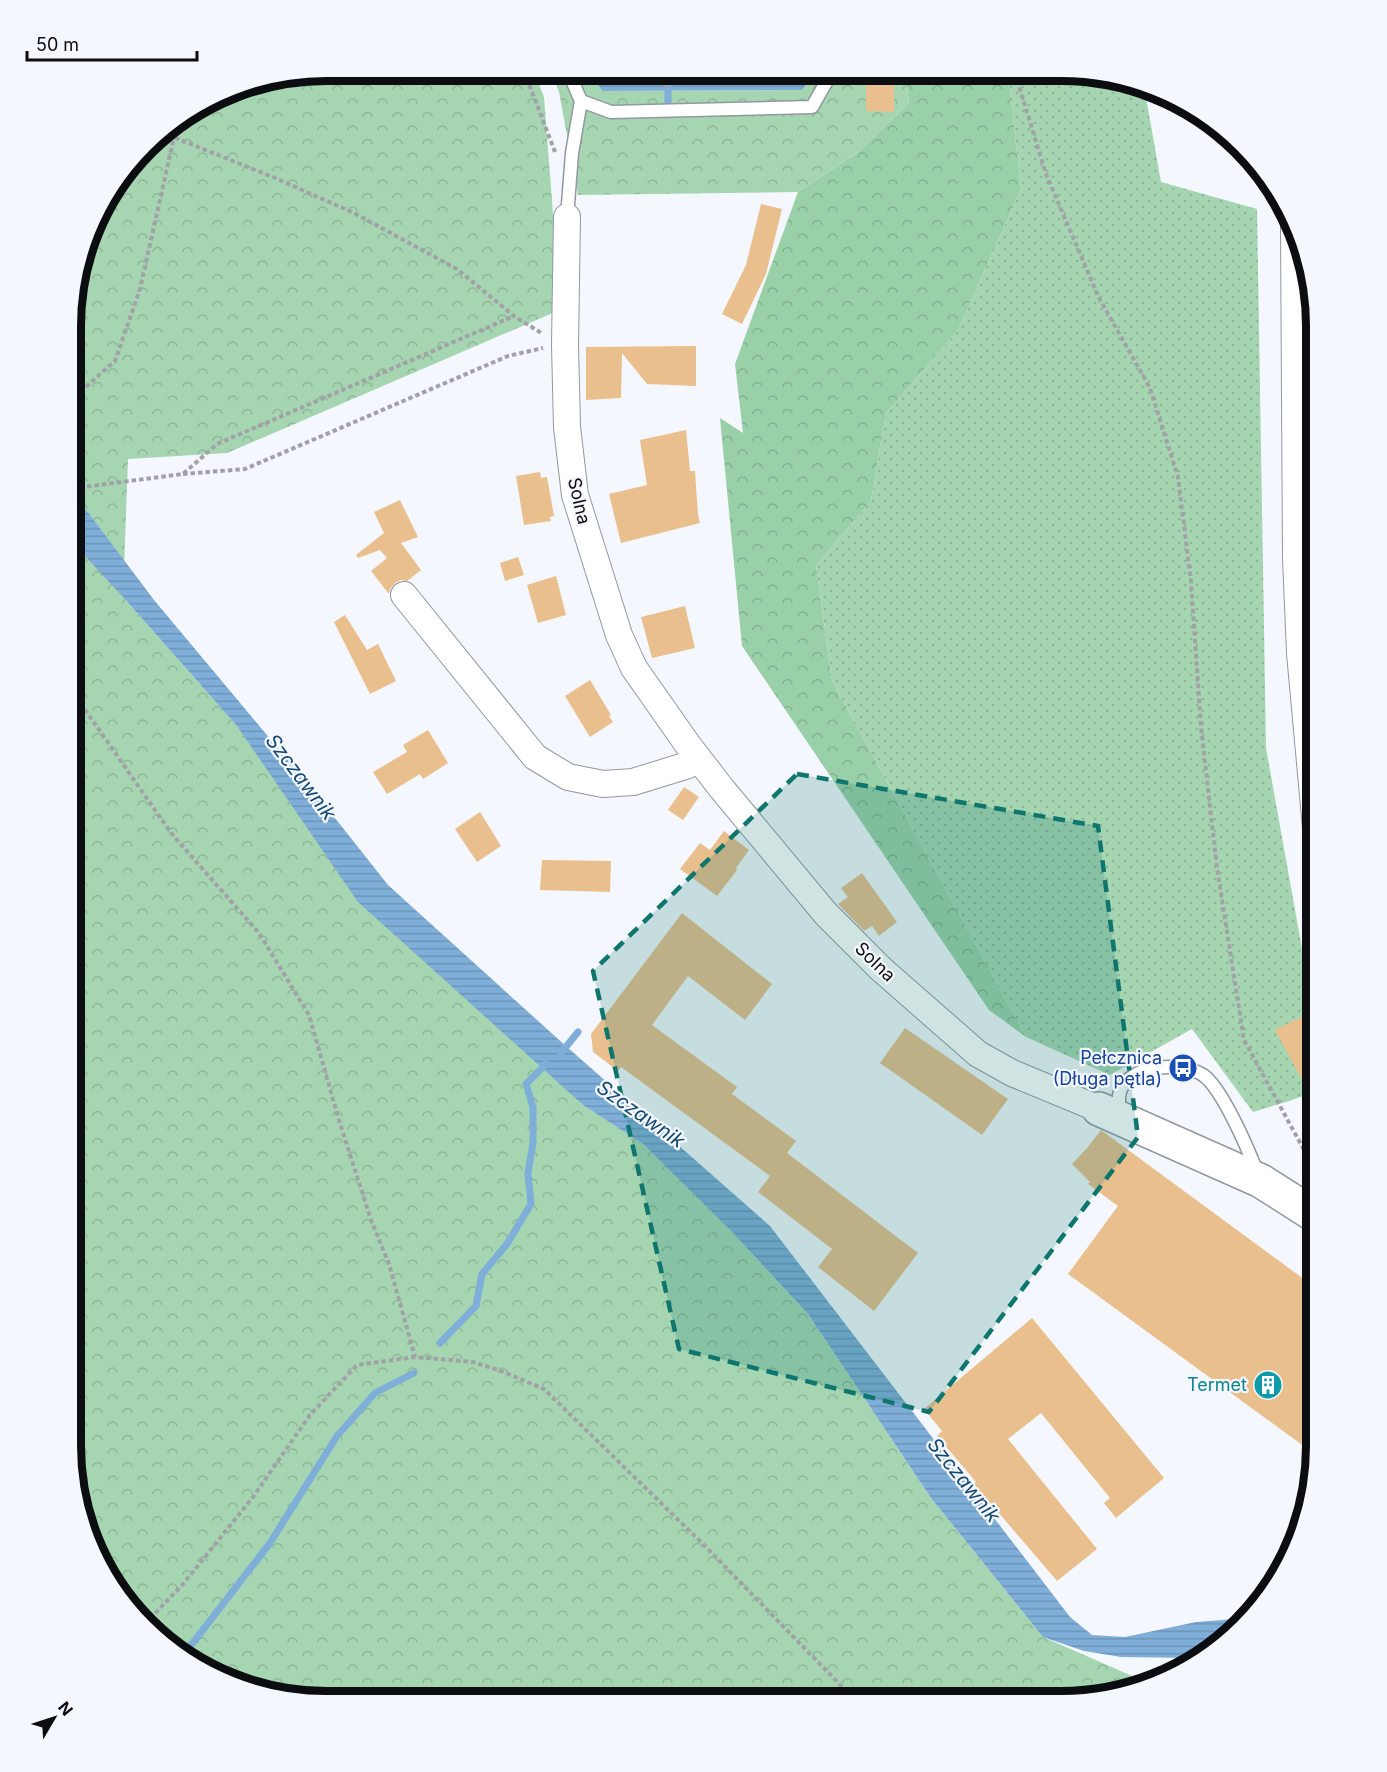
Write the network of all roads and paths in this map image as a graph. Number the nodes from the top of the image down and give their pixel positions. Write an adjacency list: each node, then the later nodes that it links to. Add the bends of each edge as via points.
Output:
1 (528, 81): 10 (path)
2 (572, 81): 7 (lane)
3 (666, 81): 6 (path)
4 (827, 81): 7 (lane, via 812,107 611,112)
5 (1018, 81): 23 (path, via 1046,174 1099,298 1150,388 1178,477 1217,868 1244,1040)
6 (666, 88)
7 (581, 101): 11 (lane)
8 (181, 129): 9 (path)
9 (174, 137): 13 (path, via 354,213 457,269); 15 (path, via 140,289 115,361)
10 (555, 152)
11 (567, 217): 14 (street, Solna)
12 (1294, 251): 20 (street, via 1298,605)
13 (514, 316): 14 (path); 16 (path, via 217,444)
14 (565, 345): 16 (path, via 508,356 245,469); 21 (street, Solna, via 567,427 575,495 619,635 634,668)
15 (81, 391)
16 (183, 474): 17 (path)
17 (81, 487)
18 (404, 595): 21 (street, via 535,757 568,777 603,784 633,782 688,765)
19 (81, 704): 26 (path, via 171,833 259,933 309,1015)
20 (1306, 719)
21 (697, 758): 22 (street, Solna, via 826,914 969,1047 1012,1073)
22 (1110, 1114): 24 (street); 24 (lane, via 1121,1088 1132,1076 1152,1068 1183,1068 1203,1075 1241,1134)
23 (1306, 1154)
24 (1261, 1181): 25 (street)
25 (1306, 1210)
26 (415, 1357): 27 (path, via 357,1365 310,1415 253,1497); 28 (path, via 473,1362 544,1389)
27 (151, 1617)
28 (846, 1691)

